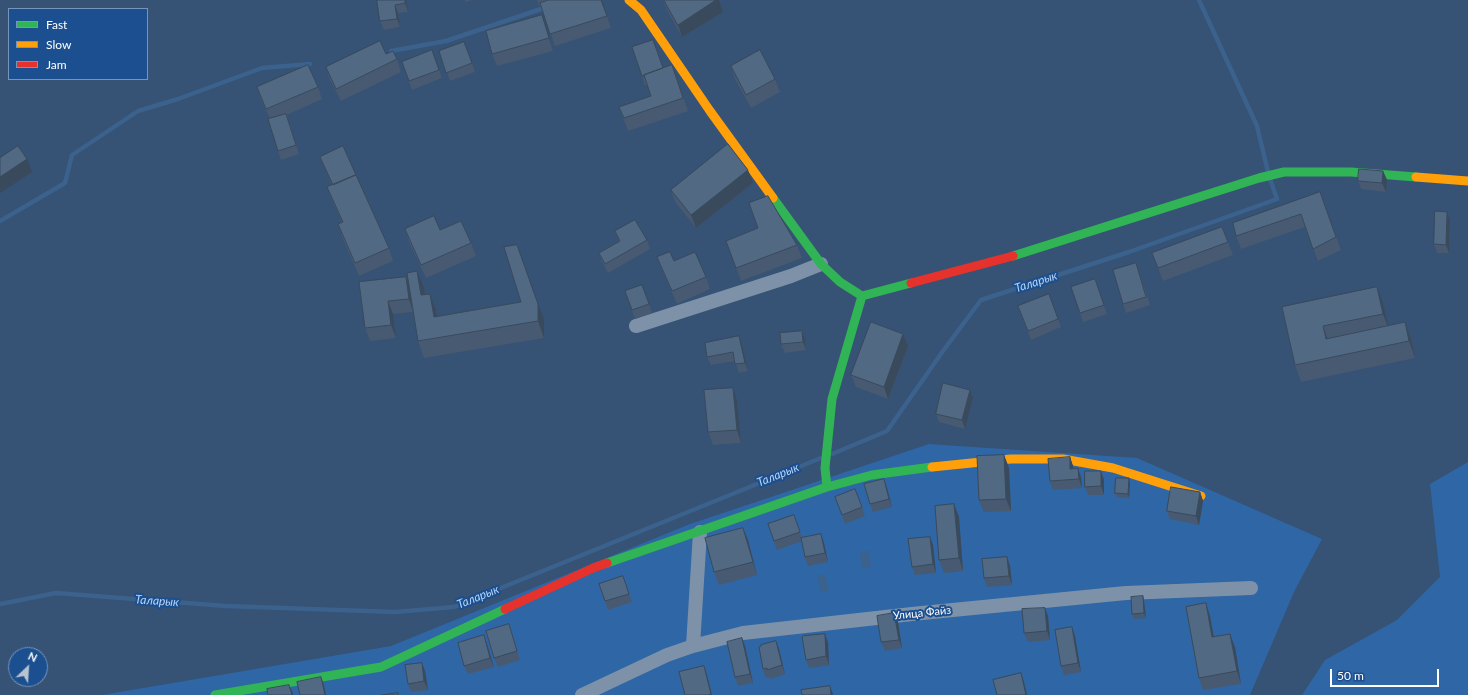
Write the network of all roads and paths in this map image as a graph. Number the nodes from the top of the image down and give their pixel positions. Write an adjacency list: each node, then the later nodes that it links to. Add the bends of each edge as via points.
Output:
1 (629, 0): 3 (street, via 641,10 710,112)
2 (1468, 181): 4 (street, via 1351,172 1284,172 990,263)
3 (821, 264): 4 (street, via 840,282); 5 (street)
4 (862, 296): 6 (street, via 832,399 825,468)
5 (636, 326)
6 (827, 487): 7 (street, via 872,475 961,463 1011,459 1063,459 1113,468); 8 (street)
7 (1201, 496)
8 (700, 532): 10 (street); 11 (street, via 593,568 381,667)
9 (1251, 588): 10 (street, Улица Файз, via 1126,593 912,614 743,633)
10 (693, 646): 12 (street, Улица Файз, via 667,655)
11 (215, 695)
12 (582, 695)

